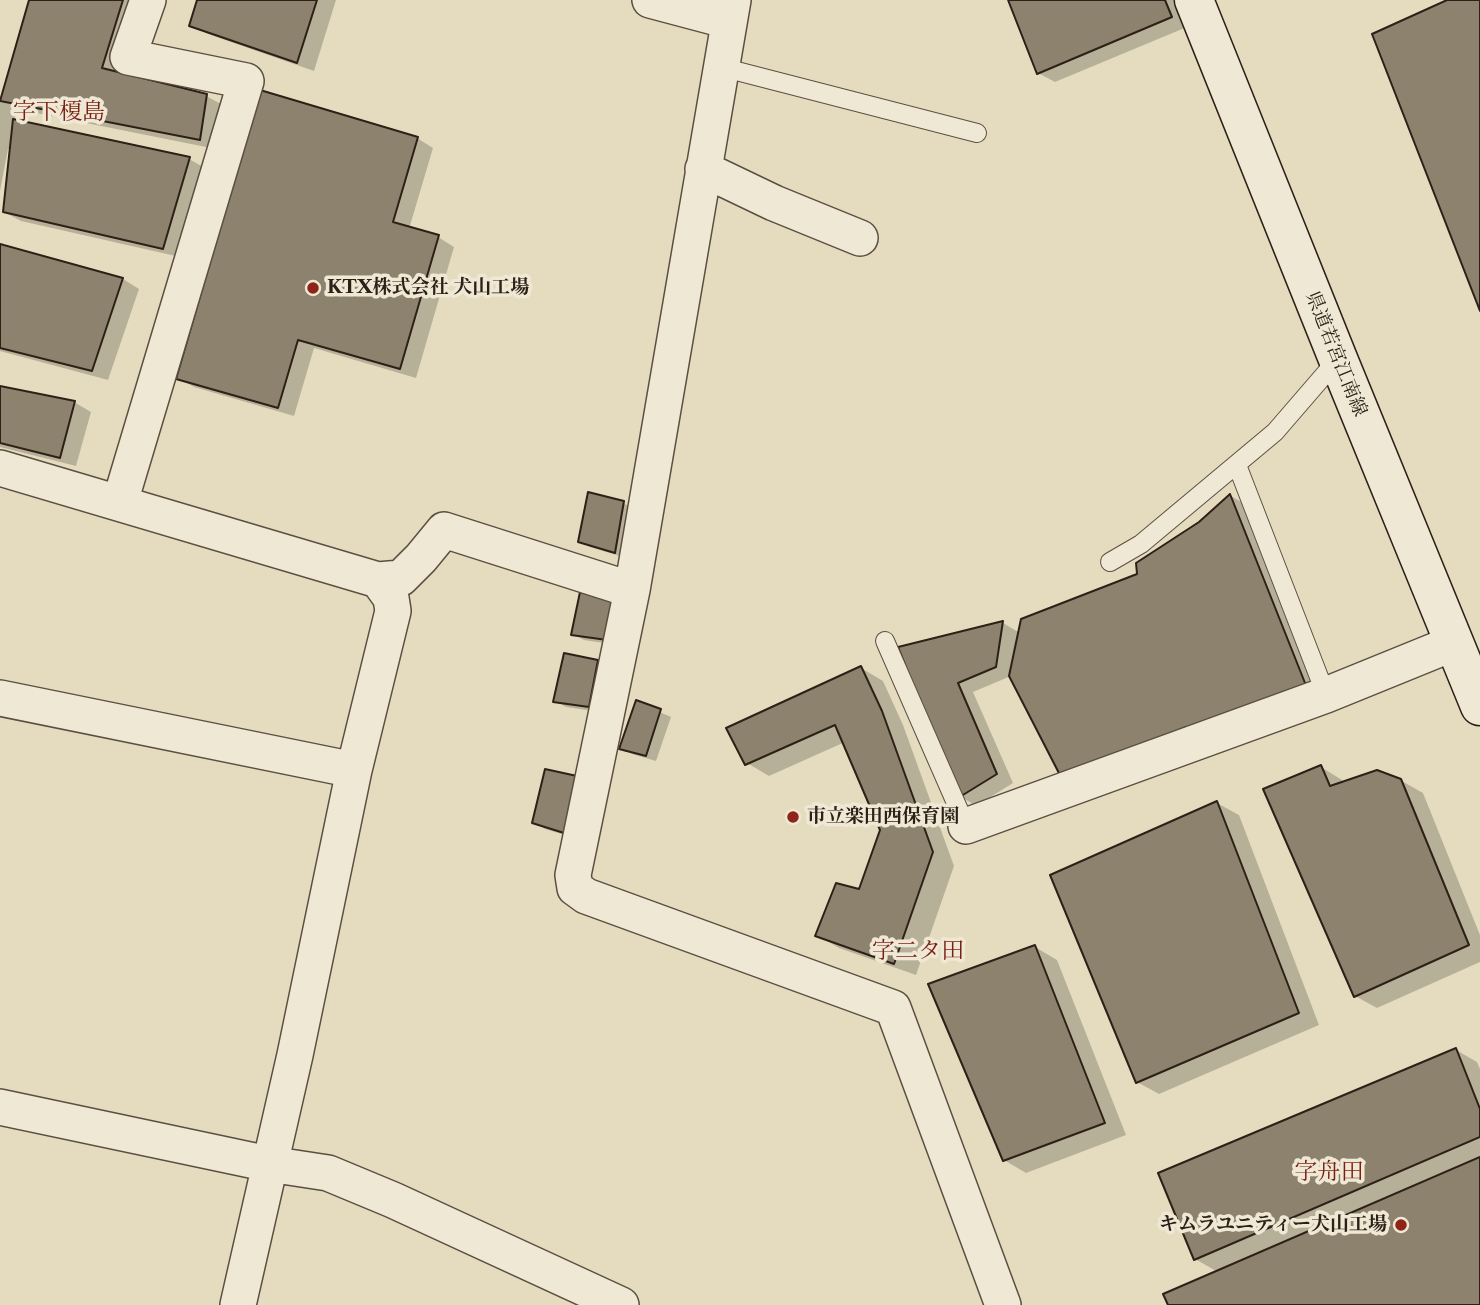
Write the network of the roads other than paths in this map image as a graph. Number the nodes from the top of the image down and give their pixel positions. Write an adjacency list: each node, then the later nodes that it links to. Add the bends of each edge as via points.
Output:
1 (148, 0): 12 (street, via 128,57 246,81)
2 (650, 0): 4 (street)
3 (1194, 0): 9 (main road, 県道若宮江南線)
4 (731, 11): 5 (street)
5 (721, 67): 6 (lane); 7 (street)
6 (977, 133)
7 (703, 169): 8 (street); 15 (street)
8 (860, 237)
9 (1338, 359): 10 (lane, via 1275,432); 17 (main road, 県道若宮江南線)
10 (1237, 465): 13 (lane, via 1141,544); 18 (lane)
11 (0, 468): 12 (street)
12 (120, 502): 14 (street)
13 (1110, 562)
14 (378, 580): 15 (street, via 401,578 444,530); 21 (street, via 391,598 393,611)
15 (632, 590): 27 (street, via 573,875 575,888 586,896 893,1008)
16 (885, 641): 22 (lane)
17 (1454, 643): 18 (street); 20 (main road, 県道若宮江南線)
18 (1326, 695): 22 (street)
19 (0, 698): 21 (street)
20 (1480, 706)
21 (354, 770): 24 (street)
22 (966, 826)
23 (0, 1107): 24 (street)
24 (269, 1164): 25 (street); 26 (street, via 328,1173)
25 (238, 1305)
26 (621, 1305)
27 (1003, 1305)

